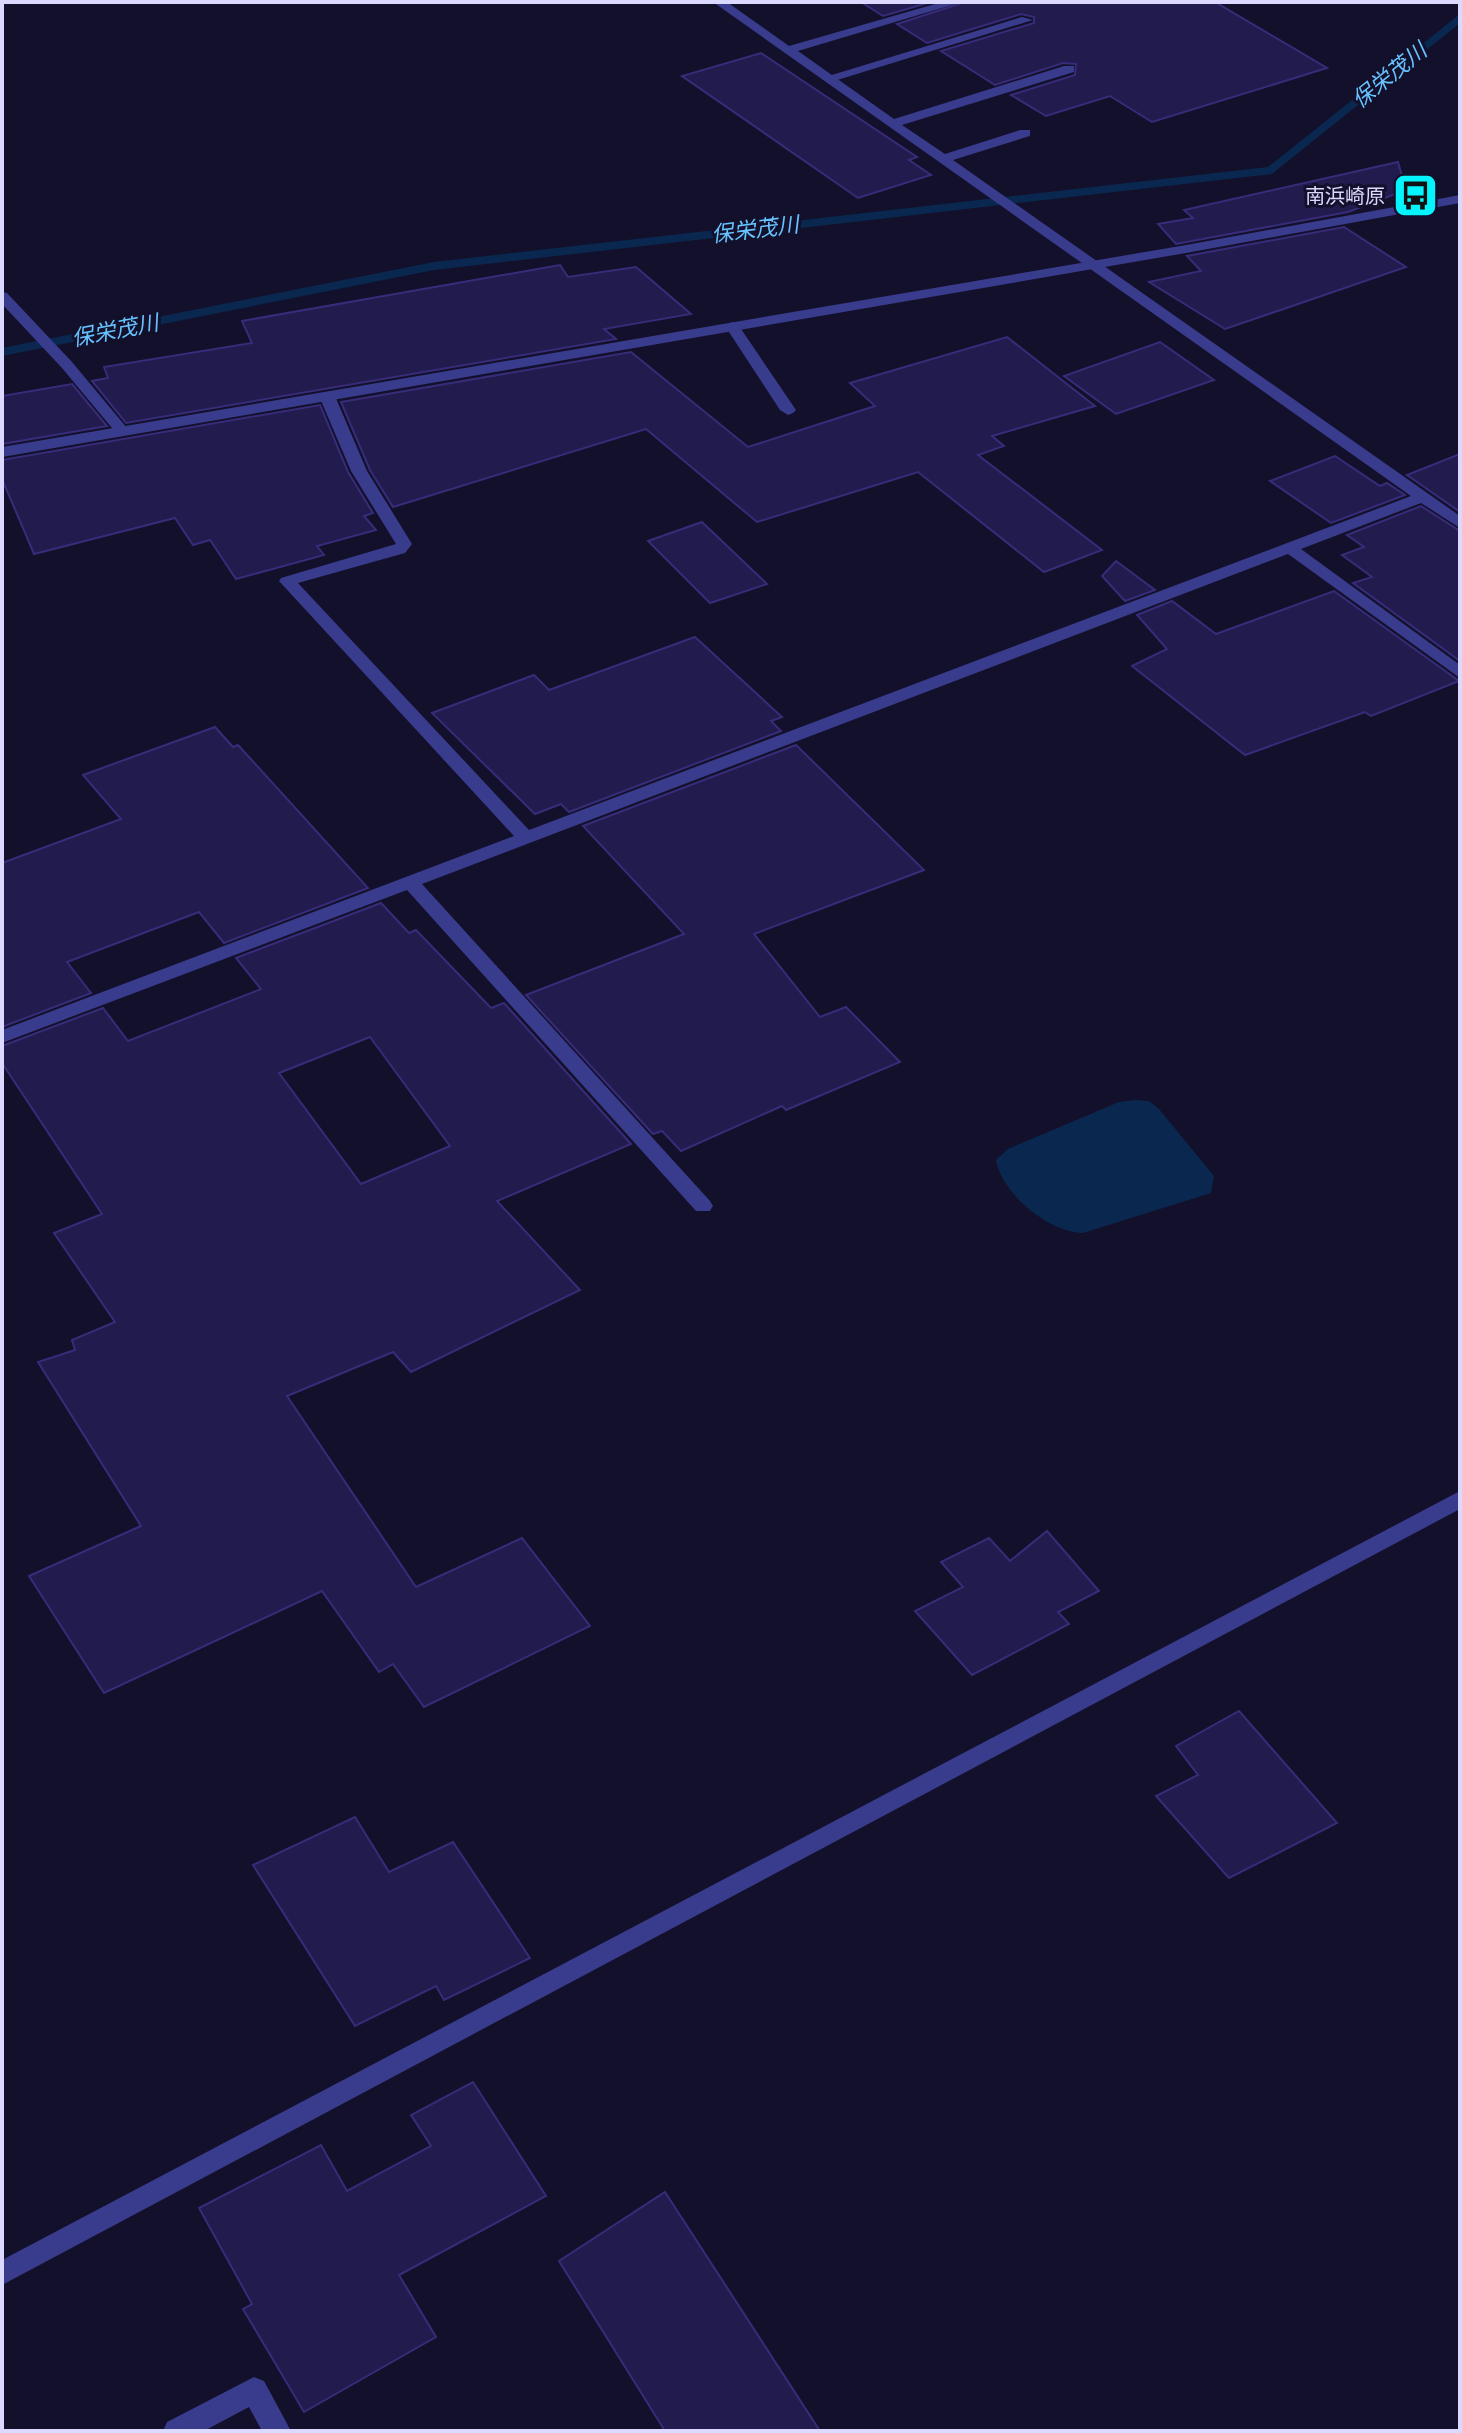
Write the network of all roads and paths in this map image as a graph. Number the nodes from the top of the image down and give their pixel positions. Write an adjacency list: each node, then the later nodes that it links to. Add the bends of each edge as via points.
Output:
1 (719, 2): 4 (street)
2 (956, 2): 4 (street)
3 (1027, 20): 6 (street)
4 (788, 50): 6 (street)
5 (1069, 69): 7 (street)
6 (829, 78): 7 (street)
7 (893, 123): 9 (street)
8 (1025, 133): 9 (street)
9 (944, 159): 11 (street)
10 (1460, 199): 11 (street)
11 (1090, 263): 13 (street); 18 (street)
12 (2, 296): 16 (street)
13 (732, 326): 14 (street); 15 (street)
14 (327, 396): 16 (street); 22 (street, via 359,471 404,544 399,550 287,581)
15 (788, 410)
16 (122, 431): 17 (street)
17 (2, 452)
18 (1423, 497): 19 (street); 20 (street)
19 (1460, 523)
20 (1290, 548): 21 (street); 22 (street)
21 (1460, 673)
22 (526, 838): 23 (street)
23 (410, 882): 24 (street); 25 (street)
24 (2, 1037)
25 (703, 1206)
26 (1460, 1499): 27 (street)
27 (2, 2273)
28 (177, 2431): 29 (street, via 254,2390)
29 (277, 2431)

